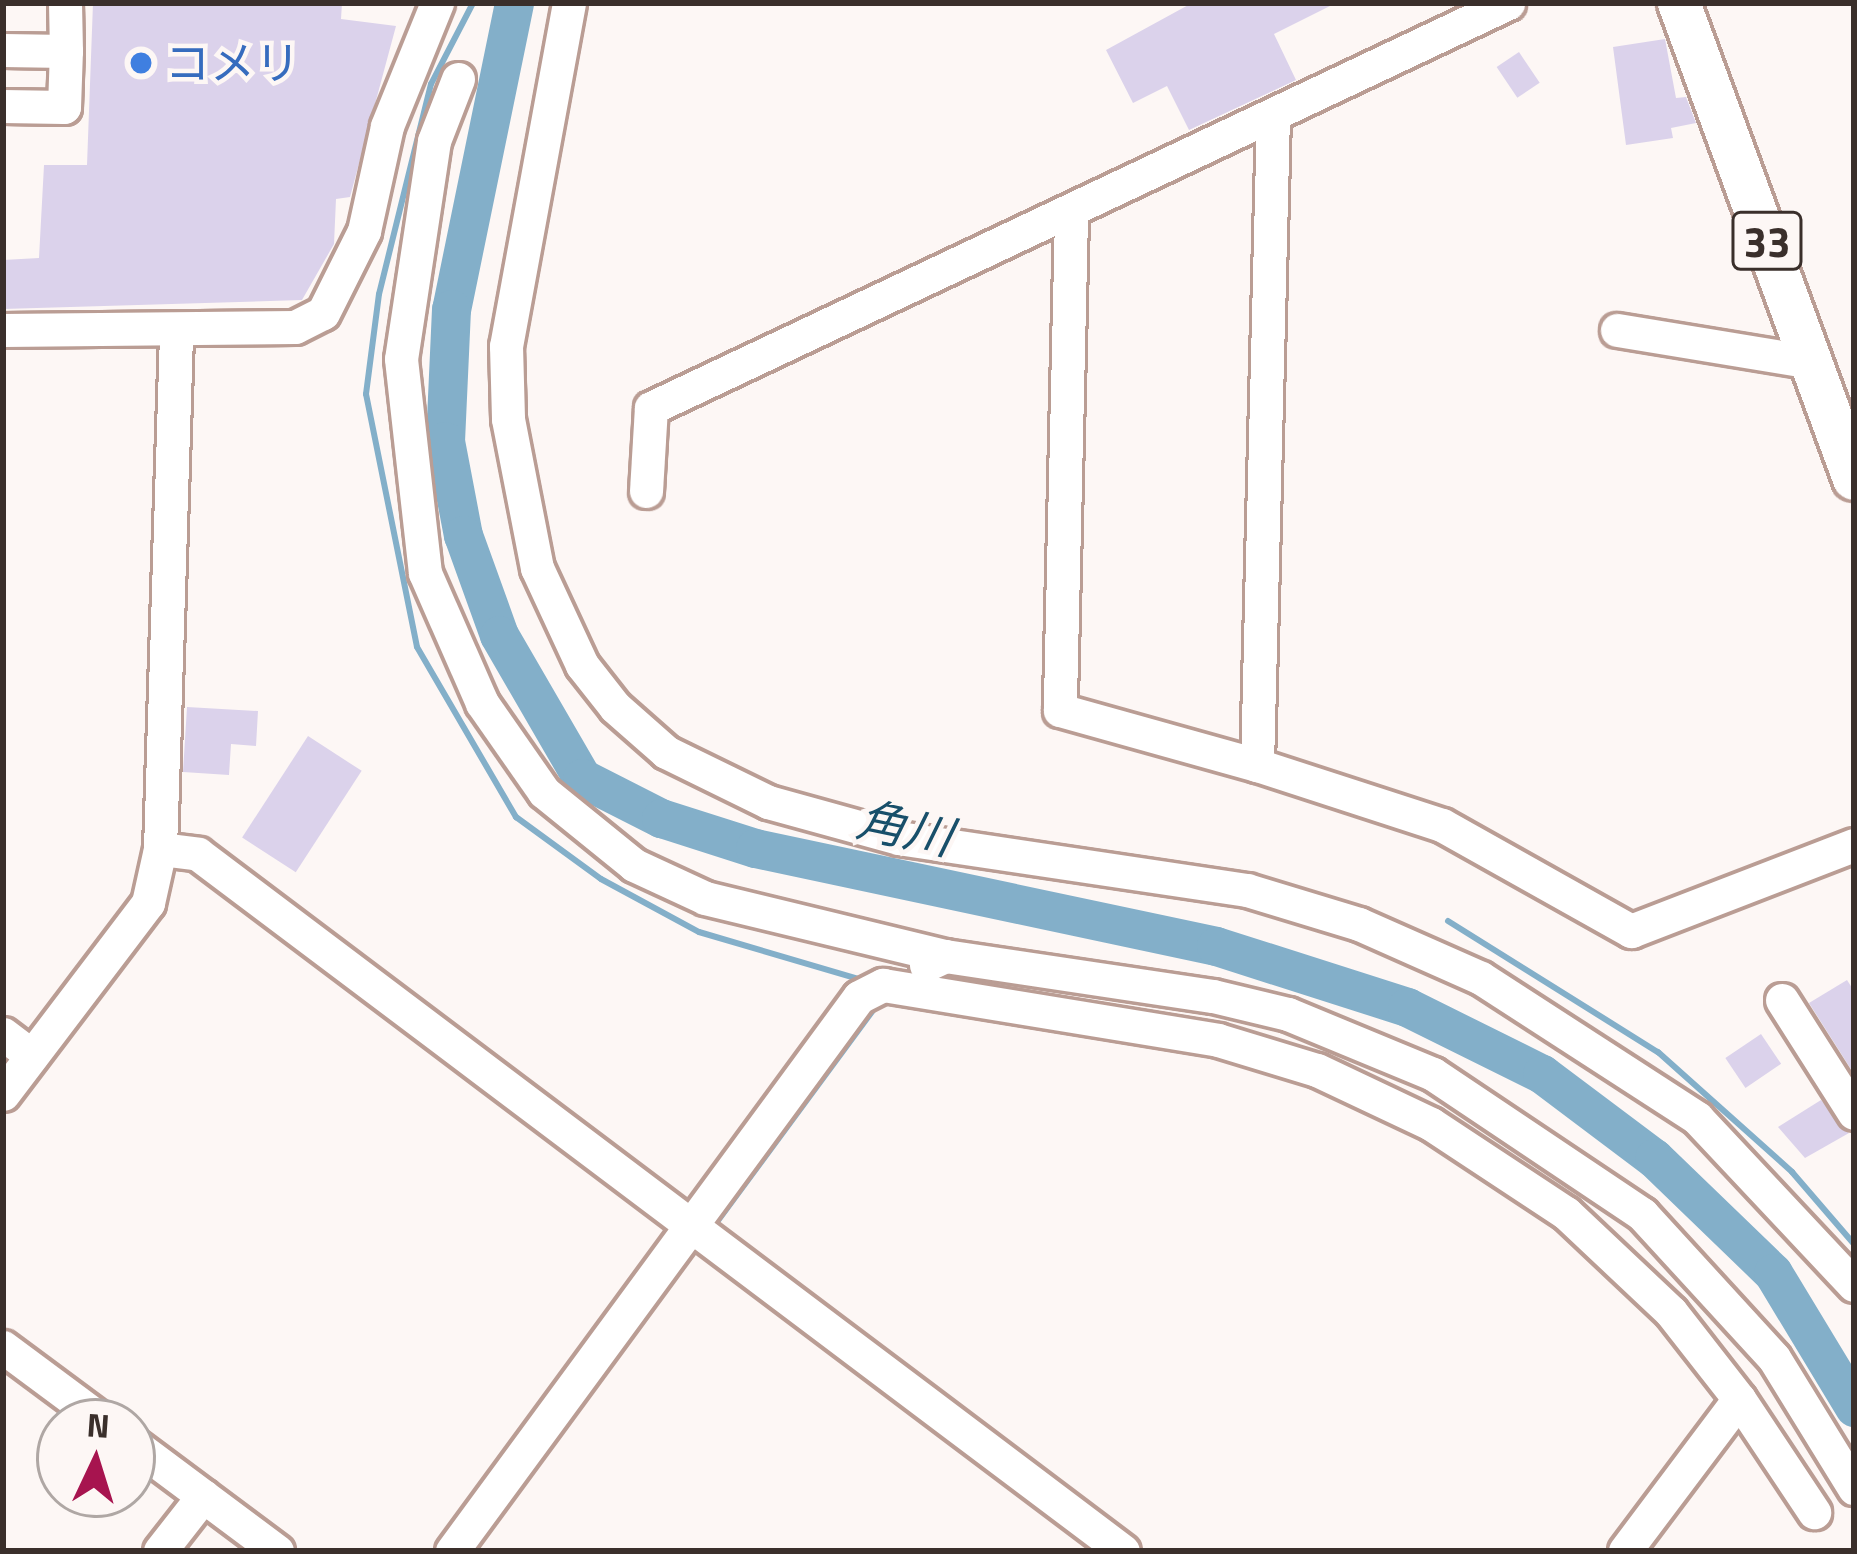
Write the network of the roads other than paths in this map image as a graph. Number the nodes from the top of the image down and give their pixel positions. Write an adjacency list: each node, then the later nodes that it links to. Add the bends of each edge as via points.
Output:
1 (64, 3): 7 (street)
2 (437, 3): 14 (street, via 386,126 364,230 323,313 295,327)
3 (569, 3): 29 (street, via 506,346 508,419 537,568 582,665 615,707 666,752 768,802 899,838 1247,890 1358,924 1481,978 1697,1118)
4 (1508, 3): 10 (street)
5 (1679, 3): 15 (main road, 33)
6 (3, 50): 7 (street)
7 (66, 51): 9 (street, via 64,107)
8 (458, 79): 21 (street, via 434,141 401,359 425,572 482,704 544,792 634,865 705,898)
9 (3, 106)
10 (1273, 116): 11 (street); 18 (street)
11 (1071, 216): 17 (street, via 651,408); 18 (street, via 1060,710)
12 (1617, 330): 15 (street)
13 (3, 331): 14 (street)
14 (176, 334): 20 (street)
15 (1812, 362): 16 (main road, 33)
16 (1852, 466)
17 (646, 491)
18 (1256, 765): 19 (street, via 1442,825 1630,931)
19 (1854, 844)
20 (160, 849): 25 (street, via 148,904); 28 (street, via 198,854)
21 (945, 956): 22 (street); 34 (street, via 1288,1014 1488,1106 1642,1214 1728,1303 1822,1426)
22 (883, 985): 28 (street, via 860,997); 32 (street, via 1218,1040 1317,1070 1431,1124 1566,1213 1671,1312)
23 (1782, 1000): 27 (street)
24 (3, 1034): 25 (street)
25 (32, 1056): 26 (street)
26 (3, 1094)
27 (1853, 1115)
28 (690, 1225): 39 (street); 40 (street)
29 (1854, 1285)
30 (3, 1347): 31 (street)
31 (72, 1398)
32 (1739, 1399): 36 (street); 41 (street)
33 (156, 1461): 35 (street)
34 (1854, 1488)
35 (203, 1496): 37 (street); 38 (street)
36 (1814, 1512)
37 (160, 1551)
38 (277, 1551)
39 (452, 1551)
40 (1123, 1551)
41 (1624, 1551)

